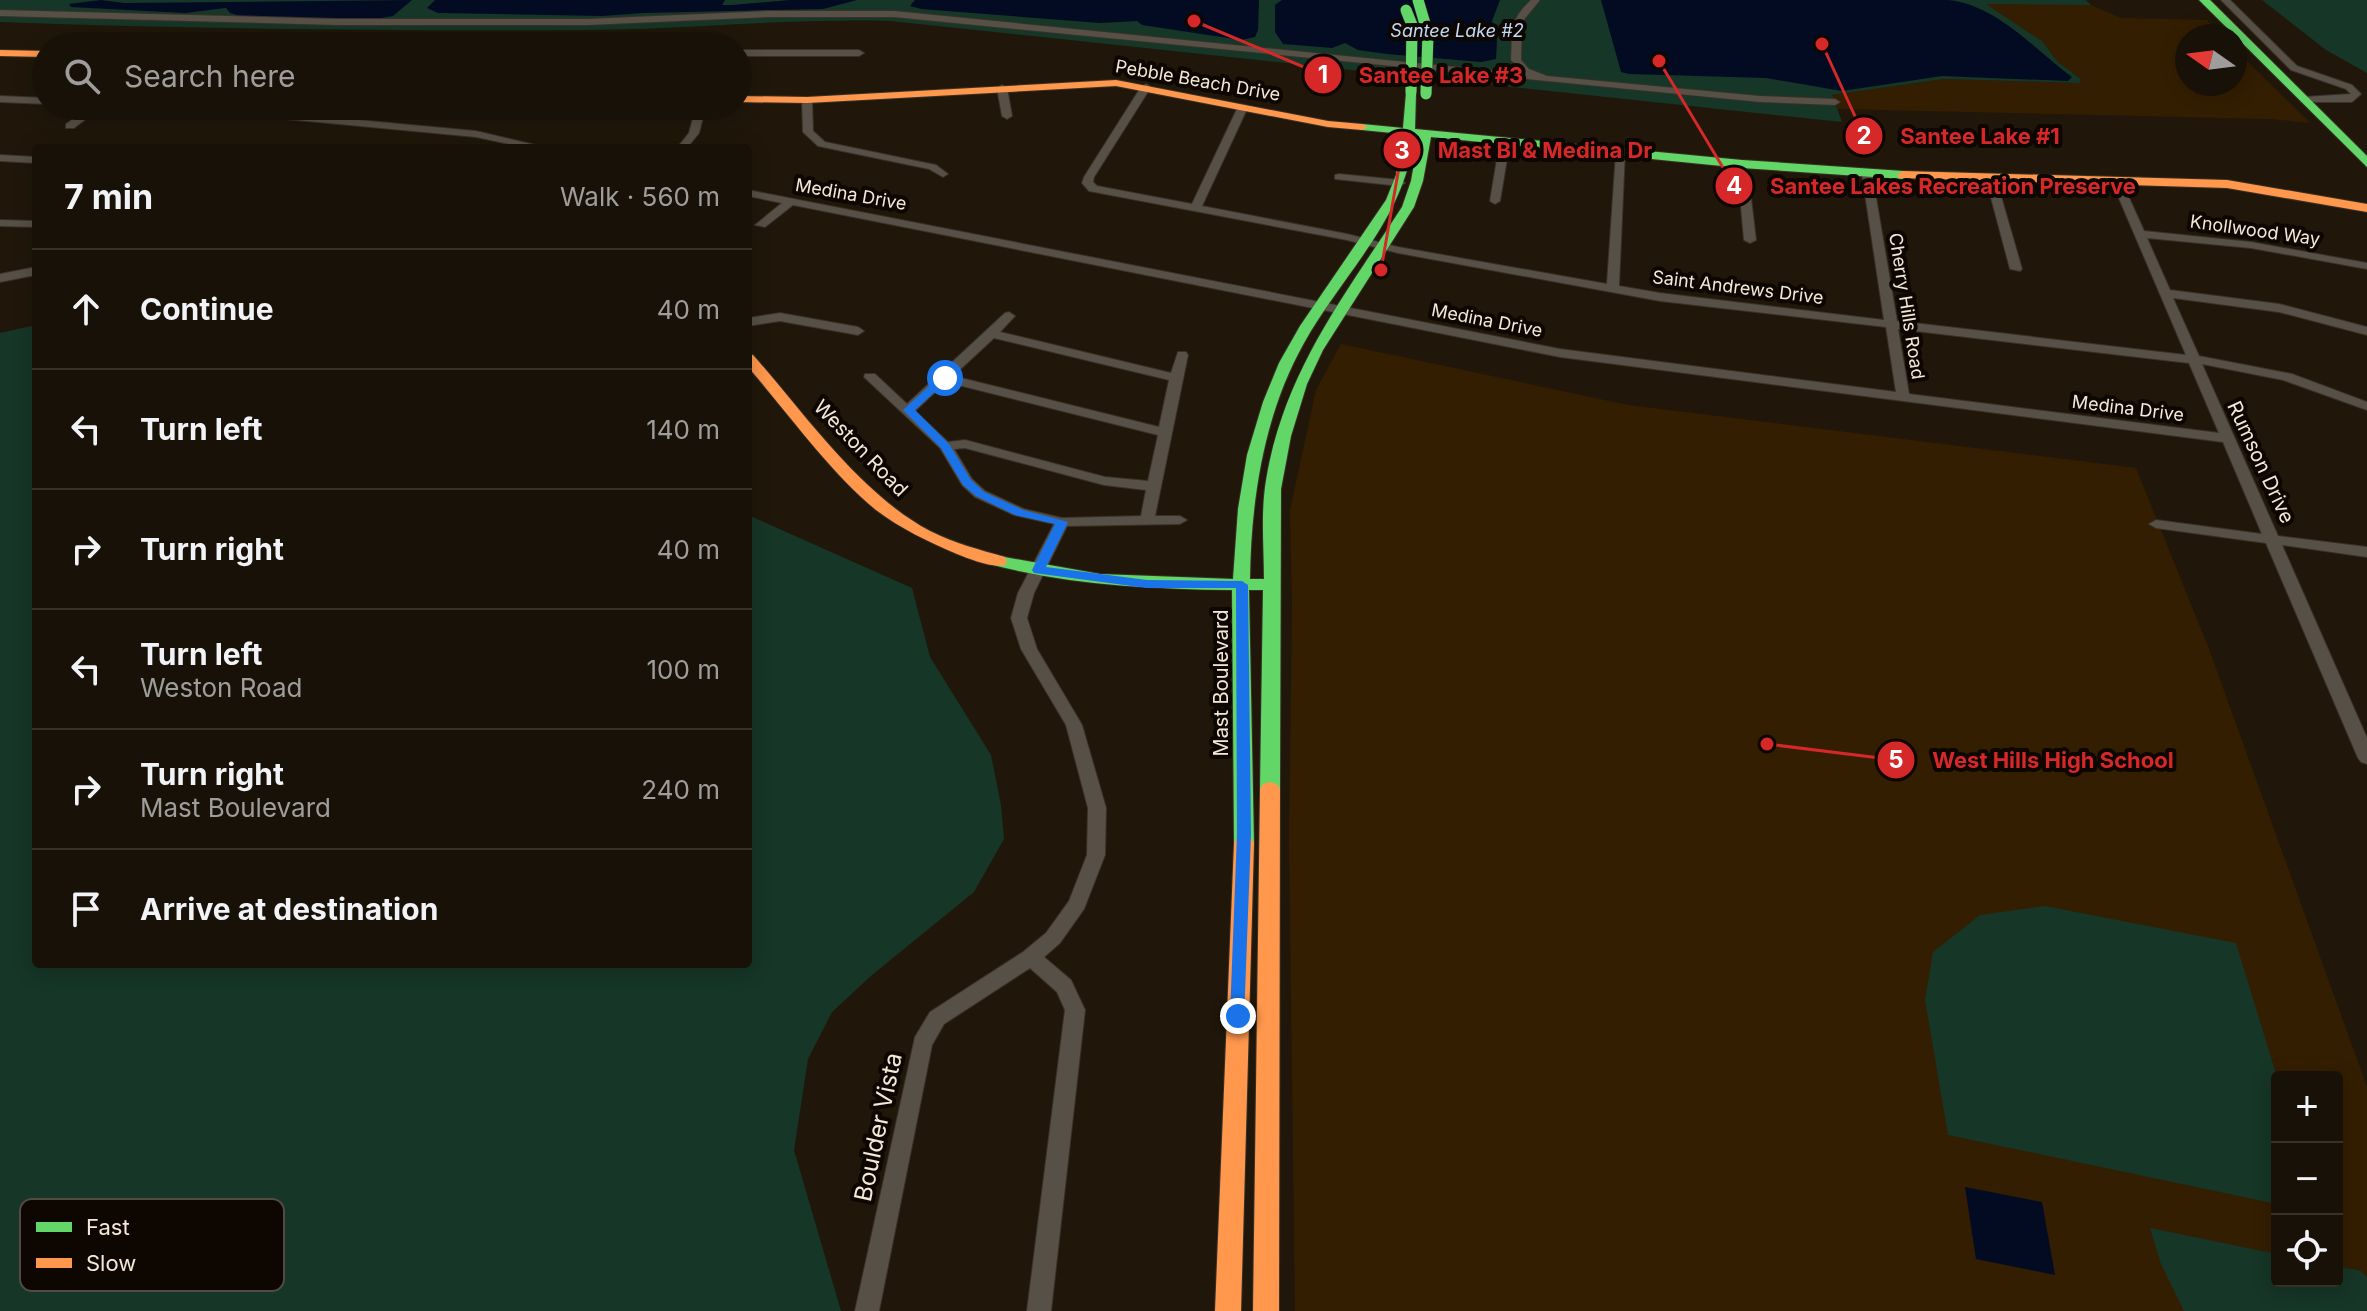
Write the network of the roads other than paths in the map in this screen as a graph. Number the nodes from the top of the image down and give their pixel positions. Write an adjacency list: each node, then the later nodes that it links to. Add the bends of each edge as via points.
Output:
1 (1402, 0): 14 (main road, Mast Boulevard, bridge, via 1412,25)
2 (1418, 0): 14 (main road, Mast Boulevard, bridge, via 1428,21 1430,51)
3 (1536, 0): 11 (street, via 1516,19 1516,60)
4 (2204, 0): 19 (main road)
5 (2225, 0): 19 (street, via 2294,68 2356,94 2337,101)
6 (0, 13): 11 (street, via 337,22 894,14)
7 (0, 53): 10 (main road)
8 (752, 53): 9 (street)
9 (859, 53)
10 (32, 54)
11 (1545, 79): 20 (street)
12 (1146, 87): 13 (main road, Pebble Beach Drive, via 1097,83); 21 (main road, Pebble Beach Drive); 45 (street, Saint Andrews Drive, via 1087,181 1093,189)
13 (1002, 88): 18 (main road, Pebble Beach Drive); 22 (street)
14 (1418, 93): 27 (main road, Mast Boulevard)
15 (0, 99): 17 (street)
16 (752, 99): 18 (main road, Pebble Beach Drive)
17 (32, 100)
18 (807, 100): 36 (street, via 807,128 817,141)
19 (2304, 100): 34 (main road)
20 (1835, 102)
21 (1242, 109): 27 (main road, Pebble Beach Drive); 45 (street)
22 (1007, 116)
23 (78, 120): 26 (street)
24 (342, 120): 29 (street)
25 (697, 120): 30 (street)
26 (70, 126)
27 (1417, 133): 28 (main road, Pebble Beach Drive); 41 (main road, Mast Boulevard); 52 (main road, Mast Boulevard, via 1422,168 1408,207)
28 (1505, 141): 31 (main road, Pebble Beach Drive); 43 (street)
29 (524, 144)
30 (685, 144)
31 (1621, 152): 35 (main road, Pebble Beach Drive); 57 (street)
32 (0, 158): 33 (street)
33 (32, 160)
34 (2367, 163)
35 (1742, 164): 37 (main road, Pebble Beach Drive); 51 (street)
36 (943, 174)
37 (1867, 174): 39 (main road, Pebble Beach Drive); 63 (street, Cherry Hills Road)
38 (1339, 177): 41 (street)
39 (1991, 179): 40 (main road, Pebble Beach Drive); 54 (street)
40 (2117, 182): 46 (main road, Pebble Beach Drive, via 2227,184); 50 (street, Rumson Drive)
41 (1400, 183): 52 (main road, Mast Boulevard)
42 (752, 194): 44 (street, Medina Drive)
43 (1495, 201)
44 (790, 202): 49 (street); 59 (street, Medina Drive)
45 (1196, 207): 52 (street, Saint Andrews Drive)
46 (2367, 208)
47 (0, 223): 48 (street)
48 (32, 224)
49 (761, 225)
50 (2138, 234): 53 (street, Knollwood Way, via 2251,245); 58 (street, Rumson Drive)
51 (1750, 240)
52 (1373, 244): 57 (street, Saint Andrews Drive); 59 (main road, Mast Boulevard); 60 (main road, Mast Boulevard)
53 (2367, 266)
54 (2016, 269)
55 (32, 272): 56 (street)
56 (0, 278)
57 (1613, 289): 63 (street, Saint Andrews Drive)
58 (2165, 293): 65 (street, via 2279,308); 68 (street, Rumson Drive)
59 (1320, 305): 60 (street, Medina Drive); 87 (main road, Mast Boulevard, via 1284,367 1261,429)
60 (1341, 309): 73 (street, Medina Drive, via 1572,355); 88 (main road, Mast Boulevard, via 1315,351 1279,442)
61 (1009, 316): 66 (street)
62 (752, 321): 64 (street, via 780,317)
63 (1891, 324): 68 (street, Saint Andrews Drive); 73 (street, Cherry Hills Road)
64 (858, 331)
65 (2367, 331)
66 (991, 334): 71 (street); 72 (street)
67 (1182, 355): 72 (street)
68 (2192, 359): 74 (street, Saint Andrews Drive, via 2274,373); 77 (street, Rumson Drive)
69 (752, 363): 86 (main road, Weston Road, via 858,483 895,516 951,546)
70 (870, 377): 75 (street)
71 (945, 378): 75 (street); 76 (street)
72 (1176, 378): 76 (street)
73 (1903, 397): 77 (street, Medina Drive)
74 (2367, 406)
75 (909, 410): 78 (street)
76 (1163, 432): 79 (street)
77 (2226, 438): 84 (street, Rumson Drive)
78 (945, 446): 79 (street, via 965,444 1104,481); 82 (street, via 980,494 1019,512)
79 (1152, 486): 80 (street)
80 (1147, 520): 81 (street); 82 (street)
81 (1180, 520)
82 (1062, 522): 86 (street, Boulder Vista)
83 (2156, 524): 84 (street)
84 (2274, 539): 85 (street); 89 (street, Rumson Drive)
85 (2367, 552)
86 (1038, 570): 87 (main road, Weston Road, via 1147,584); 91 (street, Boulder Vista, via 1019,618 1029,649 1074,725 1097,808 1098,839 1092,871 1077,904 1053,938)
87 (1242, 585): 88 (main road, Weston Road); 90 (main road, Mast Boulevard)
88 (1271, 585): 92 (main road, Mast Boulevard)
89 (2367, 758)
90 (1244, 834): 92 (main road, via 1253,858 1255,940); 95 (main road, Mast Boulevard)
91 (1030, 958): 93 (street, Boulder Vista, via 937,1018 922,1043); 94 (street, via 1063,984 1075,1010)
92 (1271, 967): 96 (main road, Mast Boulevard)
93 (867, 1311)
94 (1039, 1311)
95 (1228, 1311)
96 (1266, 1311)

